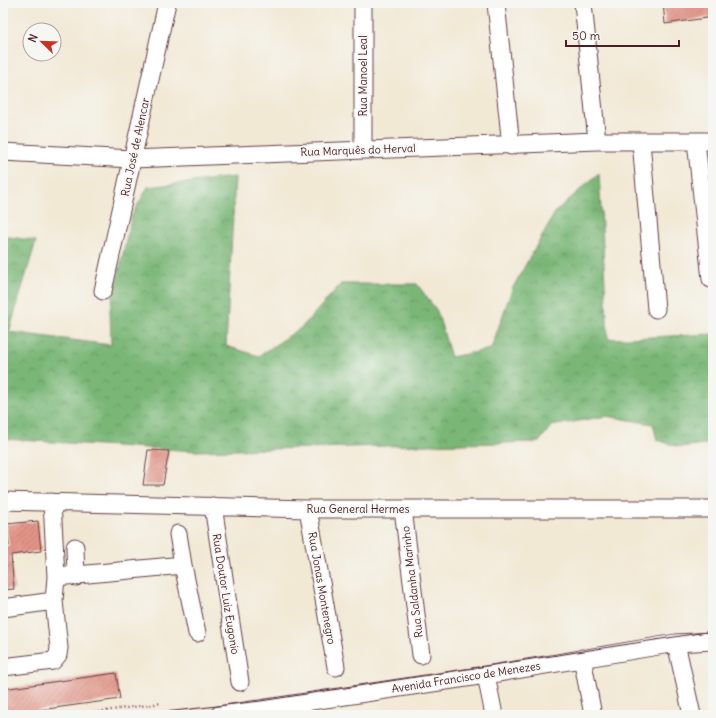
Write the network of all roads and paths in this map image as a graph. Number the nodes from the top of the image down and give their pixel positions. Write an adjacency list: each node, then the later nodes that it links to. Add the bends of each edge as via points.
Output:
1 (167, 3): 12 (street, Rua José de Alencar)
2 (363, 3): 10 (street, Rua Manoel Leal)
3 (496, 3): 7 (street)
4 (583, 3): 5 (street)
5 (597, 141): 7 (street, Rua Marquês do Herval); 9 (street, Rua Marquês do Herval)
6 (713, 141): 8 (street, Rua Marquês do Herval)
7 (511, 146): 10 (street, Rua Marquês do Herval)
8 (696, 147): 9 (street, Rua Marquês do Herval); 13 (street)
9 (642, 148): 15 (street)
10 (363, 149): 12 (street, Rua Marquês do Herval)
11 (3, 152): 12 (street, Rua Marquês do Herval)
12 (132, 159): 14 (street, Rua José de Alencar)
13 (711, 278)
14 (103, 291)
15 (656, 309)
16 (3, 501): 17 (street, Rua General Hermes)
17 (52, 502): 18 (street, Rua General Hermes); 25 (street)
18 (212, 506): 19 (street, Rua General Hermes); 37 (street, Rua Doutor Luiz Eugonio)
19 (308, 509): 20 (street, Rua General Hermes); 35 (street, Rua Jonas Montenegro)
20 (403, 509): 21 (street, Rua General Hermes); 32 (street, Rua Saldanha Marinho)
21 (713, 509)
22 (178, 534): 24 (street)
23 (75, 546): 26 (street)
24 (183, 565): 26 (street); 29 (street)
25 (56, 577): 26 (street); 27 (street)
26 (76, 577)
27 (54, 601): 28 (street); 34 (street, via 58,655 53,661)
28 (3, 608)
29 (197, 633)
30 (713, 641): 31 (street, Avenida Francisco de Menezes)
31 (676, 643): 33 (street, Avenida Francisco de Menezes); 43 (street)
32 (420, 655)
33 (582, 658): 36 (street, Avenida Francisco de Menezes); 42 (street)
34 (3, 667)
35 (336, 667)
36 (486, 675): 39 (street, Avenida Francisco de Menezes); 41 (street)
37 (240, 682)
38 (162, 702): 40 (path)
39 (226, 714)
40 (75, 715)
41 (494, 715)
42 (592, 715)
43 (692, 715)

